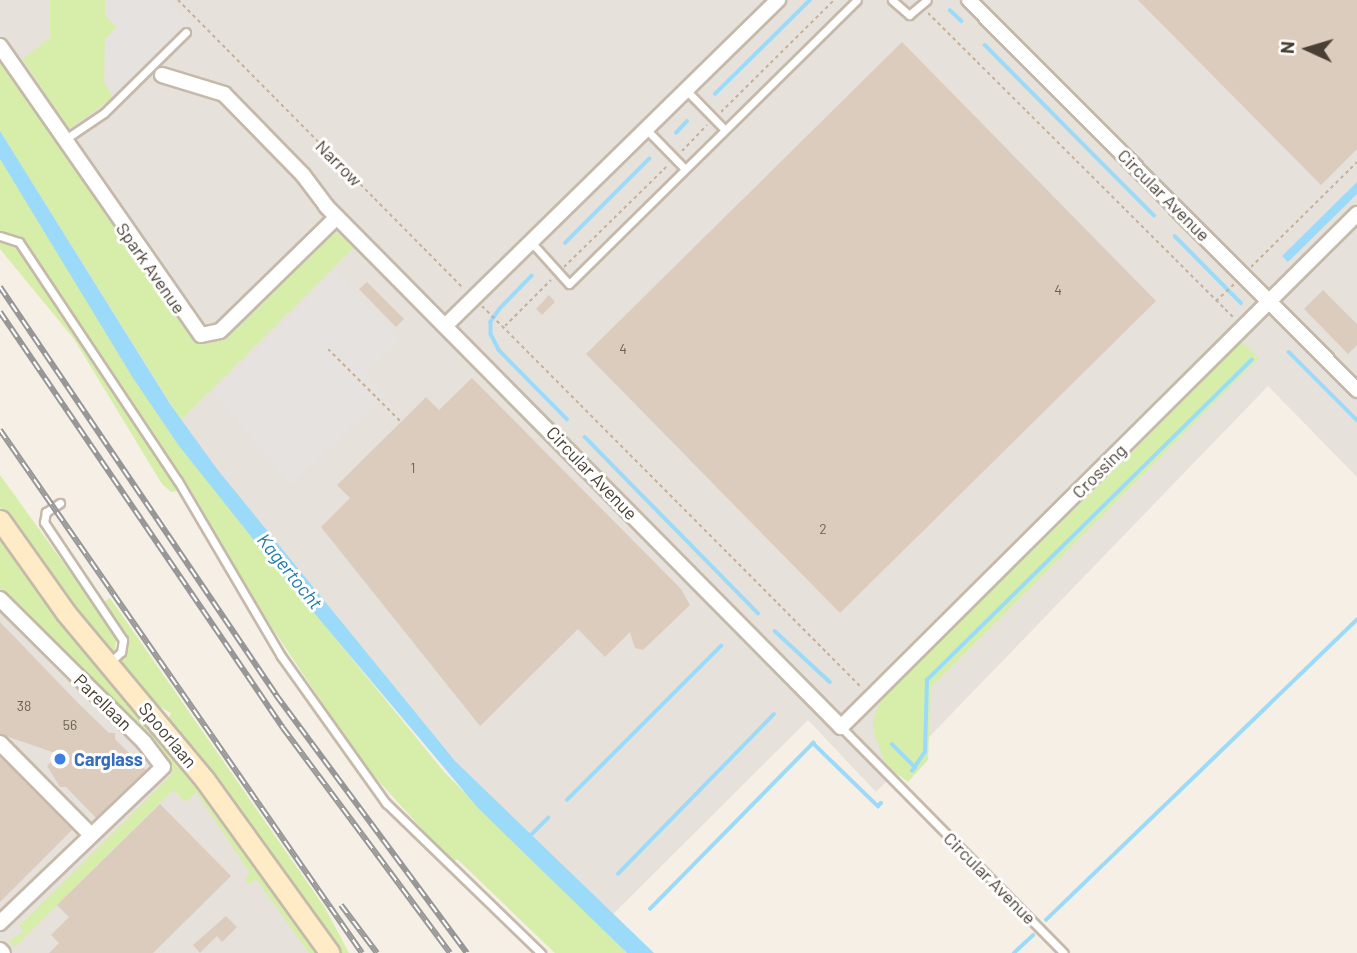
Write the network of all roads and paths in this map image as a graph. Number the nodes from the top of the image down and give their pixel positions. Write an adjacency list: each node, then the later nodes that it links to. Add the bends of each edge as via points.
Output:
1 (178, 0): 23 (path, Narrow)
2 (778, 0): 10 (street)
3 (857, 0): 12 (lane)
4 (892, 0): 6 (lane, via 909,15)
5 (970, 0): 20 (street, Circular Avenue)
6 (923, 3): 21 (path)
7 (186, 32): 13 (lane, via 104,113)
8 (0, 46): 13 (street, Spark Avenue)
9 (162, 75): 17 (street, Narrow, via 224,94)
10 (687, 90): 11 (street); 12 (lane)
11 (647, 130): 15 (lane); 19 (street)
12 (725, 130): 15 (lane)
13 (63, 140): 17 (street, Spark Avenue, via 201,335 220,331)
14 (1357, 162): 20 (path)
15 (685, 169): 19 (lane, via 569,284)
16 (1357, 214): 22 (street, Crossing)
17 (337, 217): 24 (street, Narrow)
18 (0, 236): 39 (lane, via 19,242 178,481 281,656 386,803)
19 (532, 243): 23 (street)
20 (1242, 276): 21 (path); 22 (street, Circular Avenue)
21 (1216, 302): 25 (path)
22 (1269, 302): 25 (street, Crossing); 27 (street, Circular Avenue)
23 (479, 304): 24 (street); 33 (path, Narrow)
24 (446, 325): 34 (street, Circular Avenue)
25 (1243, 328): 33 (street, Crossing)
26 (327, 349): 28 (path)
27 (1357, 390)
28 (401, 422)
29 (60, 503): 32 (lane, via 46,512 44,522 123,640 121,652)
30 (0, 520): 32 (main road, Spoorlaan)
31 (0, 599): 36 (street, Parellaan, via 144,742 163,767)
32 (109, 664): 38 (main road, Spoorlaan, via 205,780)
33 (872, 698): 34 (street, Crossing)
34 (841, 727): 40 (lane, Circular Avenue)
35 (0, 743): 36 (street)
36 (90, 834): 37 (street, Parellaan)
37 (0, 923)
38 (330, 953)
39 (541, 953)
40 (1064, 953)

